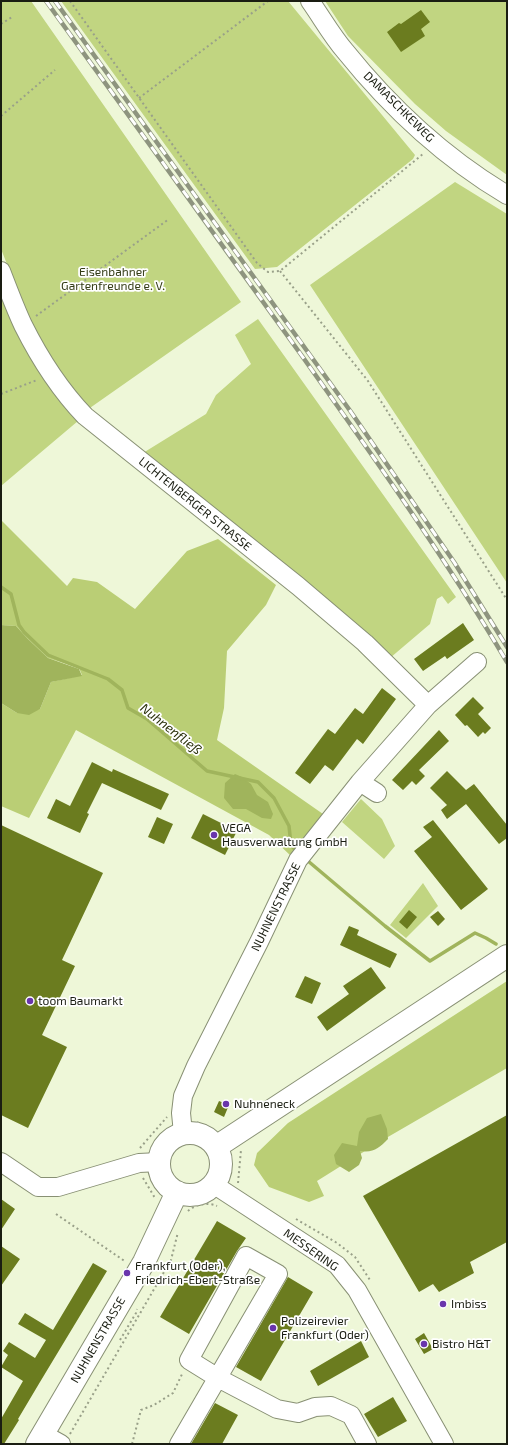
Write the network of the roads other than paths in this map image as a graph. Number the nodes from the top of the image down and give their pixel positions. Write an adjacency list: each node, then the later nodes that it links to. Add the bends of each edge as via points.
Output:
1 (310, 1): 2 (street, DAMASCHKEWEG, via 349,56 384,96 435,144)
2 (507, 195)
3 (1, 271): 5 (street, LICHTENBERGER STRASSE, via 23,325 70,400 86,416 365,643)
4 (477, 662): 5 (street, NUHNENSTRASSE)
5 (428, 706): 6 (street, NUHNENSTRASSE)
6 (360, 782): 7 (street); 9 (street, NUHNENSTRASSE, via 298,860 183,1096)
7 (377, 793)
8 (507, 956): 10 (main road)
9 (183, 1133): 10 (main road, via 198,1134); 12 (main road, via 166,1144)
10 (216, 1147): 13 (main road, via 221,1163)
11 (1, 1162): 12 (street, via 38,1187 58,1187 139,1162)
12 (159, 1162): 14 (main road, via 164,1180)
13 (213, 1184): 14 (main road, via 196,1194); 19 (street, MESSERING, via 337,1265 357,1290)
14 (177, 1192): 16 (main road, NUHNENSTRASSE, via 144,1262)
15 (218, 1378): 15 (street, via 278,1274 246,1256 189,1360); 17 (street); 18 (street, via 277,1409 298,1413 315,1407 331,1406 351,1415)
16 (52, 1440)
17 (179, 1444)
18 (368, 1444)
19 (444, 1444)

